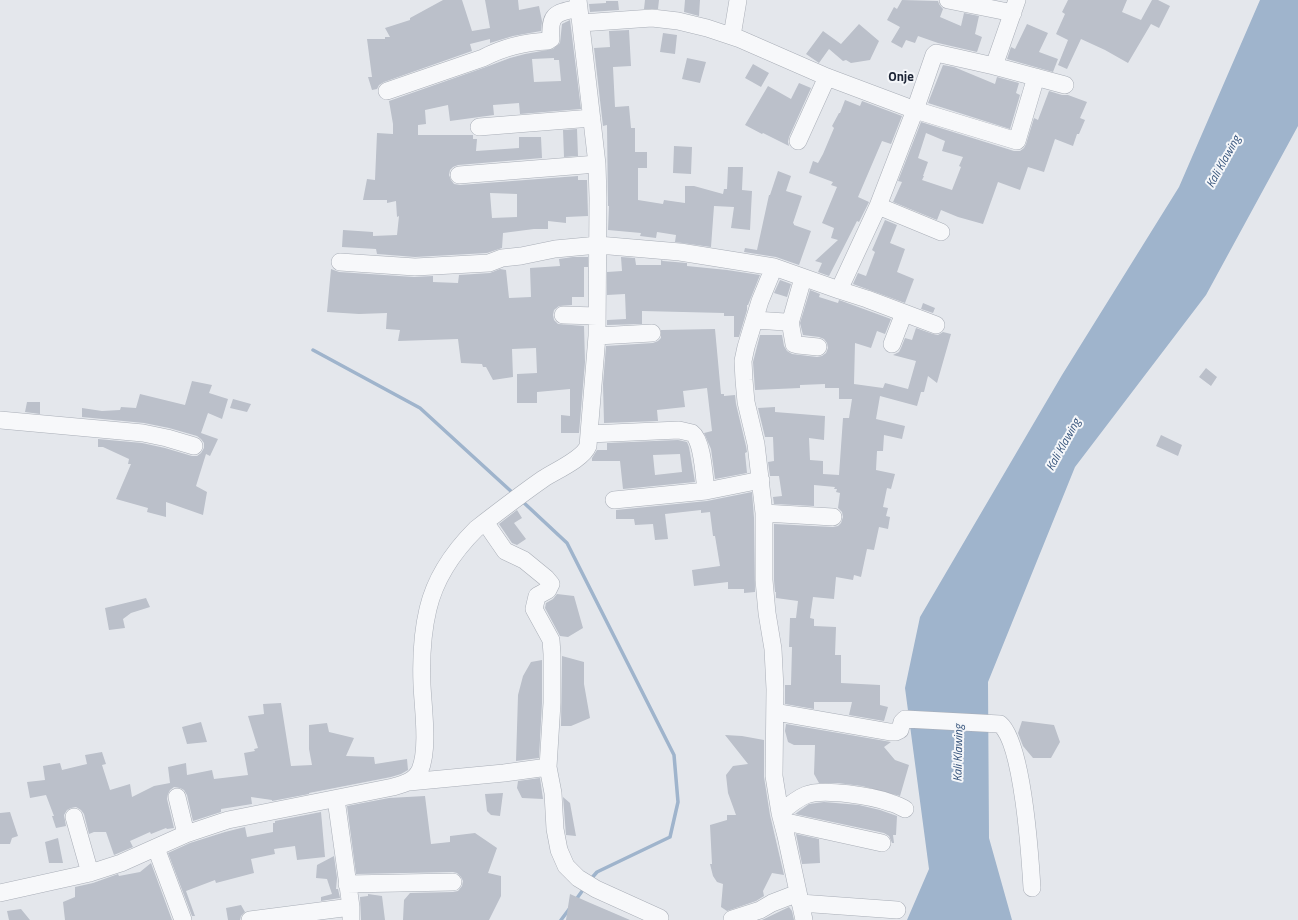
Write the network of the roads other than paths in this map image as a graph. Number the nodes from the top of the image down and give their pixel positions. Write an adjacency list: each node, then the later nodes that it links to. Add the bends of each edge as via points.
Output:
1 (738, 0): 5 (street)
2 (948, 0): 3 (street)
3 (1015, 7): 6 (street)
4 (579, 10): 5 (street, via 678,21); 10 (street, via 560,12 553,17 551,39 548,41 522,43 496,51 483,58); 12 (street)
5 (732, 36): 7 (street)
6 (994, 66): 8 (street); 11 (street, via 936,53)
7 (827, 77): 11 (street); 14 (street)
8 (1036, 77): 9 (street); 11 (street, via 1017,140)
9 (1065, 85)
10 (387, 91)
11 (915, 110): 17 (street)
12 (592, 118): 13 (street); 15 (street)
13 (479, 127)
14 (798, 141)
15 (596, 164): 16 (street); 19 (street)
16 (459, 175)
17 (878, 206): 18 (street); 23 (street)
18 (941, 232)
19 (598, 245): 20 (street, via 555,249 502,258 489,263 415,267); 21 (street, via 680,252); 26 (street)
20 (340, 262)
21 (774, 267): 22 (street); 27 (street)
22 (803, 278): 23 (street); 28 (street)
23 (839, 290): 24 (street)
24 (904, 313): 29 (street); 32 (street)
25 (563, 315): 26 (street)
26 (597, 316): 31 (street)
27 (755, 320): 28 (street); 37 (street, via 744,361 744,380)
28 (790, 321): 33 (street, via 794,344)
29 (936, 325)
30 (652, 333): 31 (street)
31 (596, 336): 35 (street)
32 (892, 344)
33 (818, 346)
34 (0, 420): 36 (street, via 143,433)
35 (589, 434): 38 (street, via 679,430 692,433 697,439 700,451); 42 (street, via 588,446 584,452)
36 (194, 446)
37 (761, 480): 38 (street); 40 (street)
38 (706, 491): 39 (street)
39 (614, 500)
40 (764, 513): 41 (street); 43 (street, via 764,580 773,649)
41 (833, 517)
42 (485, 522): 44 (street, via 505,551 524,560 551,584 548,590 536,596 534,609 551,640 552,696); 45 (street, via 467,538 448,563 434,589 428,609 422,669 424,755 420,770)
43 (775, 712): 49 (street, via 774,776); 57 (street, via 890,732 900,730 905,719 1000,724 1010,736 1019,774 1029,840)
44 (548, 767): 45 (street); 62 (street, via 559,850 571,872 596,889)
45 (409, 782): 47 (street)
46 (177, 797): 51 (street)
47 (336, 799): 51 (street, via 249,815); 56 (street)
48 (906, 809): 49 (street, via 876,799 818,793 800,798)
49 (781, 817): 52 (street); 59 (street)
50 (74, 818): 54 (street)
51 (186, 834): 53 (street)
52 (882, 843)
53 (156, 848): 54 (street); 64 (street)
54 (90, 873): 58 (street)
55 (453, 882): 56 (street)
56 (347, 884): 61 (street)
57 (1032, 888)
58 (0, 893)
59 (799, 898): 60 (street); 63 (street, via 772,903 760,910); 66 (street)
60 (897, 910)
61 (351, 914): 65 (street)
62 (660, 918)
63 (732, 919)
64 (183, 920)
65 (250, 920)
66 (804, 920)

